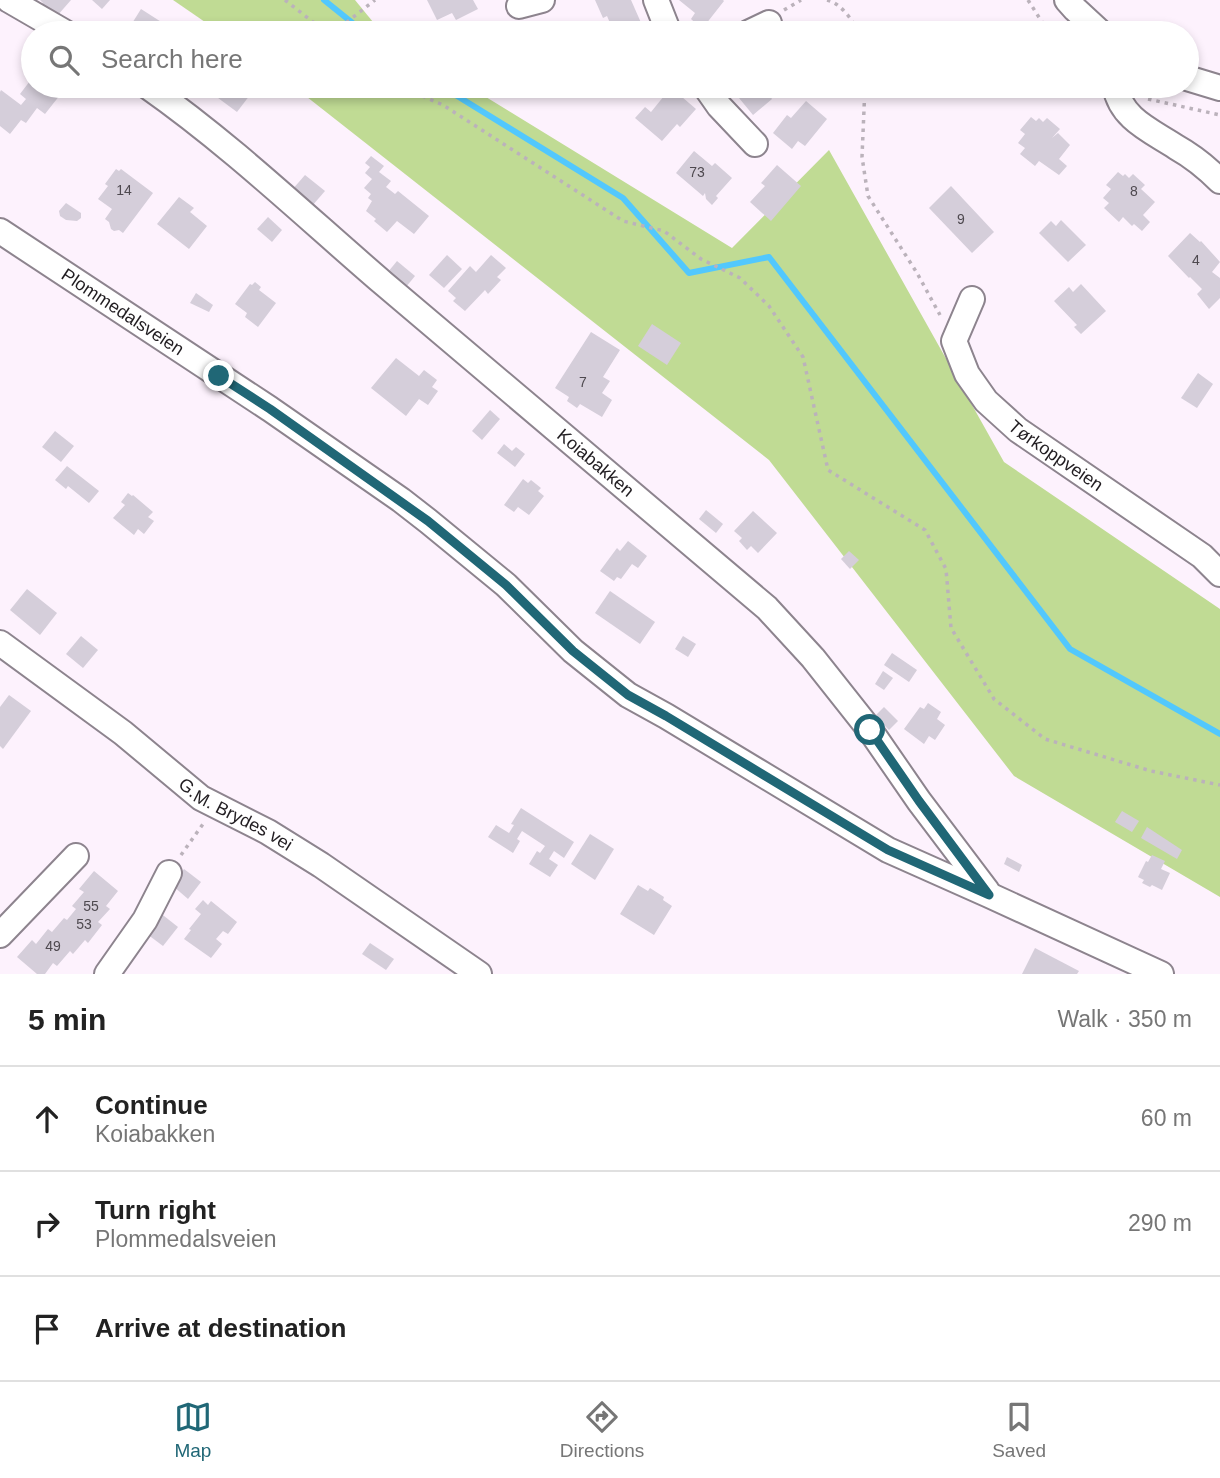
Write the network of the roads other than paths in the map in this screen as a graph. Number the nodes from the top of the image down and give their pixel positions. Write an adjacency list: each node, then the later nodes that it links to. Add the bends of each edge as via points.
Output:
1 (9, 0): 4 (street)
2 (656, 0): 5 (street)
3 (1067, 0): 6 (street)
4 (45, 21)
5 (664, 21)
6 (1088, 21)
7 (1199, 82): 8 (street)
8 (1220, 88)
9 (164, 98): 20 (street, Koiabakken, via 767,608 870,730)
10 (713, 98): 12 (street)
11 (1119, 98): 13 (street, via 1133,120 1192,157)
12 (755, 144)
13 (1220, 181)
14 (0, 231): 20 (street, Plommedalsveien, via 401,500 506,585 573,651 628,695 888,850)
15 (972, 299): 16 (street, Tørkoppveien, via 954,341 967,374 986,401 1018,430 1202,556)
16 (1220, 574)
17 (0, 643): 23 (street, G.M. Brydes vei, via 123,733 201,798 321,865)
18 (76, 856): 21 (street)
19 (169, 873): 22 (street, via 145,920)
20 (989, 895): 24 (street, Plommedalsveien)
21 (0, 935)
22 (107, 974)
23 (479, 974)
24 (1161, 974)

